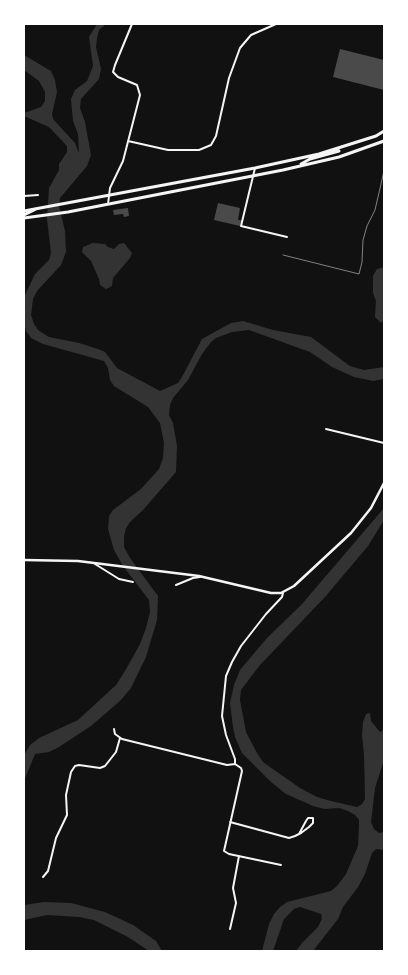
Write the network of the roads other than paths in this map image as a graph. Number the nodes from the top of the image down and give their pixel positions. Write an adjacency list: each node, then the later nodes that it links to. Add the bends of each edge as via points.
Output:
1 (132, 24): 6 (street, via 113,70 116,76 135,84 139,90)
2 (265, 24): 4 (street)
3 (276, 24): 4 (street)
4 (266, 28): 6 (street, via 246,40 237,55 211,145 199,150 168,150)
5 (384, 131): 10 (highway, via 375,137 319,154)
6 (128, 141): 13 (street)
7 (383, 142): 9 (highway)
8 (339, 151): 9 (highway, via 310,159)
9 (296, 167): 12 (highway)
10 (255, 168): 12 (street); 13 (highway)
11 (384, 171): 21 (lane, via 375,210 363,240 358,274)
12 (253, 175): 16 (highway); 20 (street, via 241,226)
13 (109, 194): 16 (street); 17 (highway)
14 (38, 195): 15 (street)
15 (24, 196)
16 (108, 204): 19 (highway)
17 (39, 208): 18 (highway); 19 (highway)
18 (24, 211)
19 (24, 216)
20 (287, 237)
21 (283, 255)
22 (326, 429): 23 (street)
23 (384, 443)
24 (384, 483): 30 (main road, via 371,508 350,534)
25 (24, 560): 26 (main road)
26 (88, 562): 27 (main road); 28 (street, via 119,579)
27 (202, 577): 29 (street); 30 (main road)
28 (133, 582)
29 (176, 585)
30 (283, 593): 33 (street, via 241,646 226,676 222,716)
31 (114, 729): 32 (street)
32 (120, 738): 33 (street, via 227,765); 38 (street, via 116,752 105,766 79,765 71,772 66,795 67,815)
33 (235, 764): 34 (street, via 242,771)
34 (230, 822): 35 (street, via 282,838); 36 (street, via 224,851)
35 (299, 834): 35 (street, via 313,823 313,818 308,818)
36 (239, 856): 37 (street); 39 (street, via 233,888 236,903)
37 (281, 865)
38 (43, 877)
39 (230, 929)

